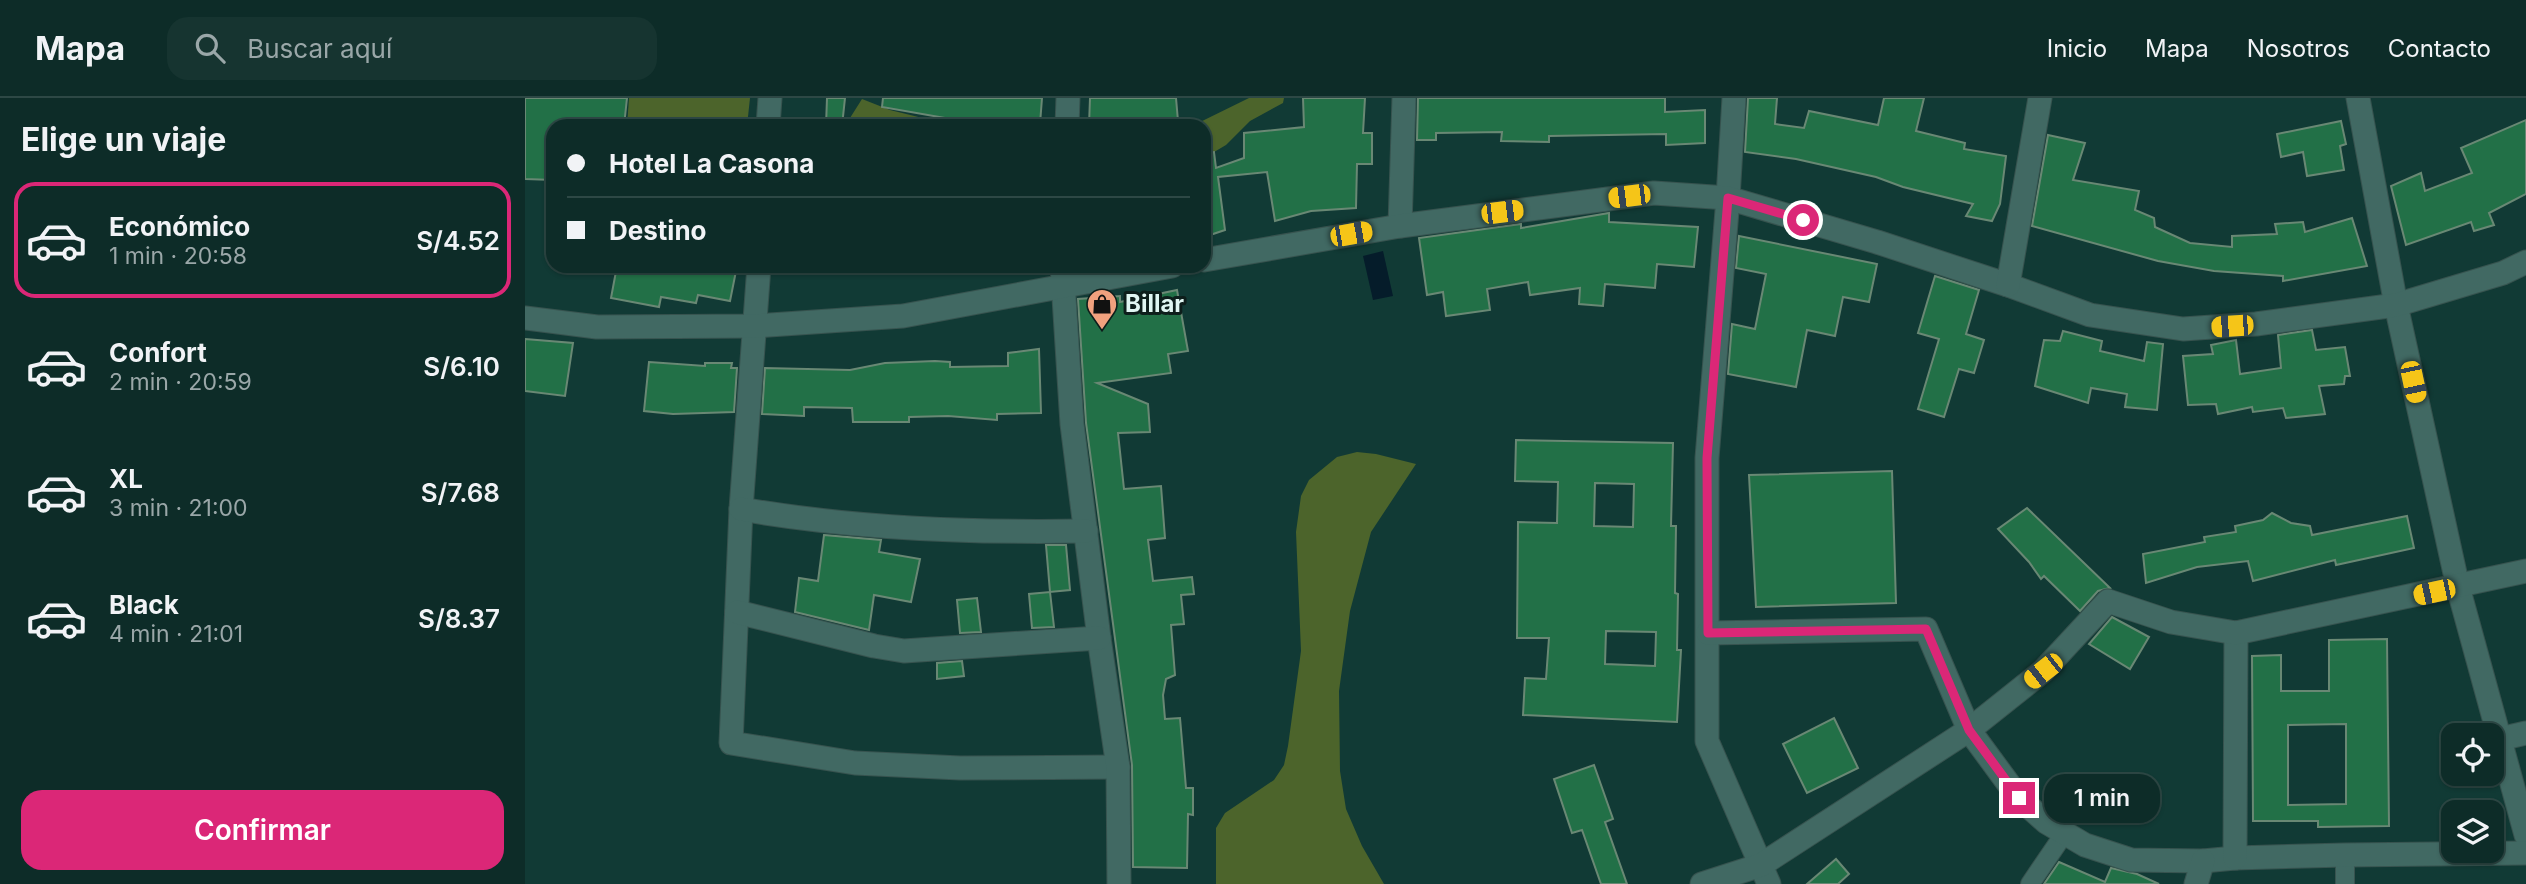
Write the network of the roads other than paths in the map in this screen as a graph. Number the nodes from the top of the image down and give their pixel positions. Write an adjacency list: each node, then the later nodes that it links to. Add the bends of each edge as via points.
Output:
1 (770, 98): 7 (street)
2 (1068, 98): 8 (street)
3 (1404, 98): 10 (street)
4 (1734, 98): 9 (street)
5 (2040, 98): 16 (street)
6 (2358, 98): 17 (street)
7 (768, 119)
8 (1067, 119)
9 (1728, 198): 10 (street, via 1654,192); 16 (street); 25 (street, via 1707,458)
10 (1400, 226): 11 (street)
11 (1211, 259)
12 (2526, 262): 17 (street)
13 (759, 273): 19 (street)
14 (1095, 273): 15 (street)
15 (1062, 276): 19 (street, via 903,316); 21 (street, via 1072,424)
16 (2008, 285): 17 (street, via 2089,315 2183,329)
17 (2396, 305): 23 (street)
18 (525, 318): 19 (street, via 597,327)
19 (755, 326): 20 (street)
20 (741, 509): 21 (street, via 841,523 991,533); 24 (street)
21 (1086, 531): 27 (street)
22 (2526, 571): 23 (street)
23 (2458, 587): 26 (street); 28 (street)
24 (737, 612): 27 (street, via 904,651); 33 (street, via 731,743 855,763)
25 (1708, 633): 29 (street, via 1926,629); 40 (street, via 1707,741)
26 (2236, 633): 29 (street, via 2171,622 2108,601 2043,671); 38 (street)
27 (1098, 638): 33 (street)
28 (2496, 723)
29 (1969, 730): 34 (street, via 2019,798); 40 (street)
30 (2526, 733): 31 (street)
31 (2504, 738)
32 (2504, 754): 35 (street)
33 (1118, 767): 41 (street)
34 (2064, 834): 39 (street, via 2131,860); 43 (street)
35 (2526, 835)
36 (2526, 853): 37 (street)
37 (2345, 855): 38 (street); 45 (street)
38 (2235, 858): 39 (street)
39 (2203, 861): 44 (street)
40 (1765, 874): 42 (street)
41 (1119, 884)
42 (1702, 884)
43 (2030, 884)
44 (2196, 884)
45 (2345, 884)

